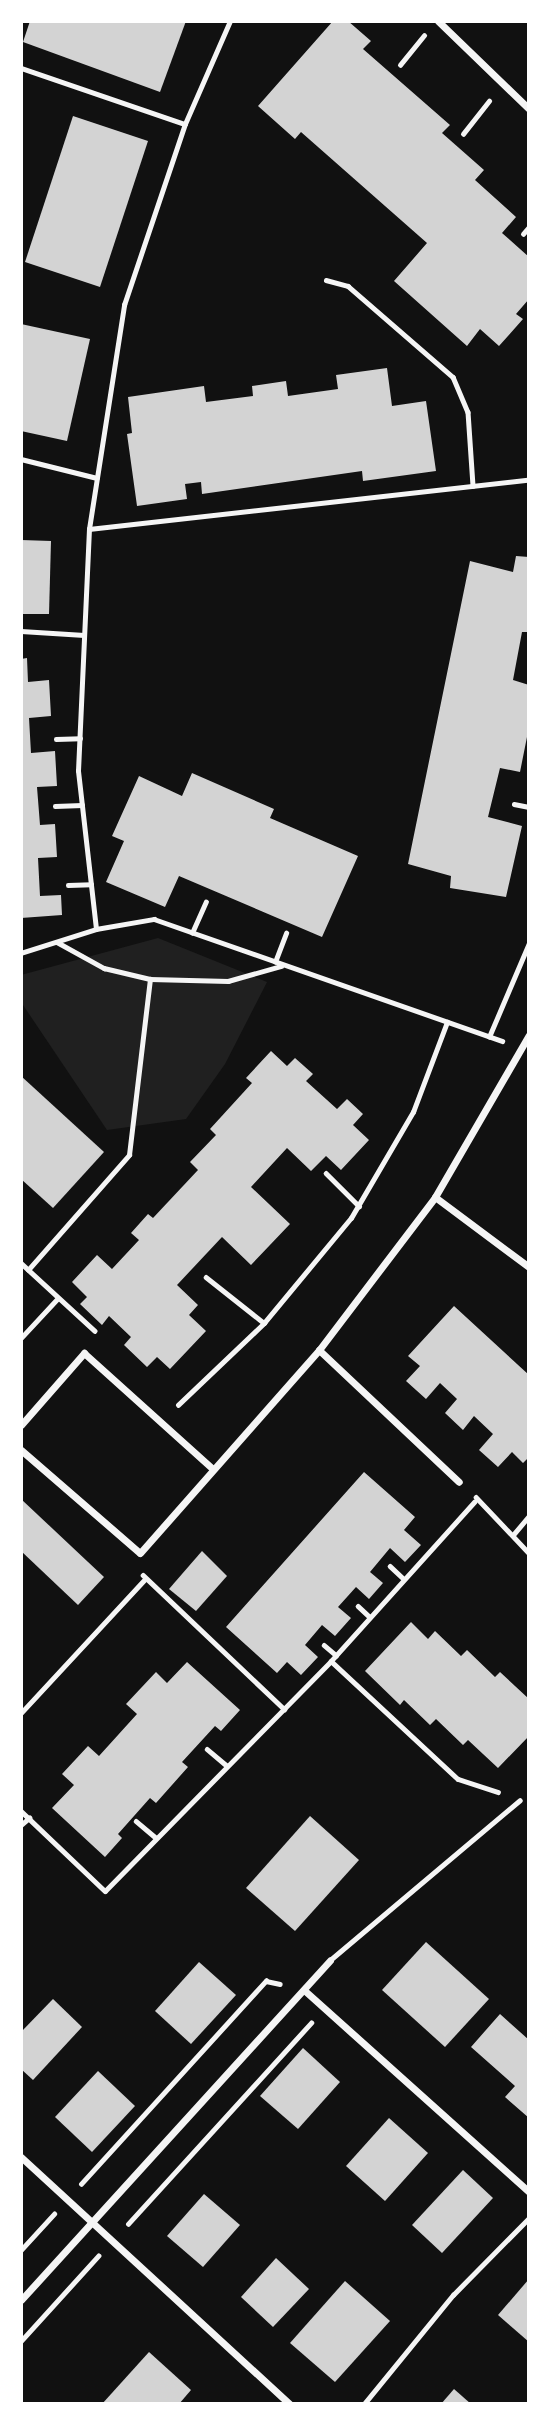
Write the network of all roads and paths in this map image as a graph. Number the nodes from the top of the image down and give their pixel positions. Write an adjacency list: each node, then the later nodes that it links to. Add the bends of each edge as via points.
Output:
1 (230, 21): 8 (path)
2 (438, 21): 6 (street)
3 (429, 30): 4 (path)
4 (400, 65)
5 (21, 68): 8 (path)
6 (503, 84): 7 (street); 9 (path)
7 (529, 108)
8 (185, 124): 14 (path, via 124,305)
9 (463, 134)
10 (529, 228): 11 (path)
11 (523, 234)
12 (326, 279): 16 (path, via 348,286 453,377 468,412)
13 (21, 459): 14 (path)
14 (97, 478): 17 (path)
15 (529, 480): 16 (path)
16 (473, 486): 17 (path)
17 (89, 528): 19 (path)
18 (21, 631): 19 (path)
19 (84, 635): 20 (path)
20 (80, 738): 21 (path); 23 (path)
21 (56, 739)
22 (514, 804): 25 (path)
23 (82, 805): 24 (path); 26 (path)
24 (55, 806)
25 (529, 807)
26 (91, 884): 27 (path); 29 (path)
27 (68, 885)
28 (206, 902): 30 (path)
29 (96, 929): 30 (path, via 154,919); 32 (path)
30 (192, 933): 35 (path)
31 (286, 933): 35 (path)
32 (57, 942): 34 (path); 37 (path, via 104,968)
33 (529, 943): 40 (path)
34 (21, 953)
35 (275, 962): 36 (path)
36 (282, 966): 37 (path, via 228,981); 38 (path)
37 (150, 979): 46 (path, via 129,1155)
38 (447, 1022): 40 (path); 44 (path, via 413,1112)
39 (529, 1035): 41 (street)
40 (489, 1037): 41 (path)
41 (524, 1049): 43 (street)
42 (326, 1173): 44 (path)
43 (435, 1197): 45 (street); 51 (street)
44 (359, 1206): 49 (path)
45 (529, 1266)
46 (28, 1270)
47 (206, 1276): 49 (path)
48 (58, 1298): 50 (path)
49 (264, 1324): 52 (path)
50 (21, 1338)
51 (319, 1350): 55 (street); 56 (street)
52 (178, 1405)
53 (21, 1425): 55 (street, via 84,1353)
54 (21, 1450): 60 (street)
55 (213, 1469): 60 (street)
56 (459, 1482): 57 (path)
57 (477, 1498): 59 (path); 63 (path)
58 (529, 1516): 59 (path)
59 (513, 1535): 61 (path)
60 (140, 1553): 64 (path)
61 (529, 1553)
62 (390, 1566): 63 (path)
63 (404, 1579): 66 (path)
64 (144, 1580): 70 (path); 71 (path)
65 (358, 1606): 66 (path)
66 (370, 1617): 68 (path)
67 (324, 1645): 68 (path)
68 (337, 1655): 69 (path)
69 (331, 1661): 70 (path); 74 (path, via 458,1779)
70 (284, 1709): 73 (path)
71 (21, 1713)
72 (207, 1749): 73 (path)
73 (227, 1766): 79 (path)
74 (520, 1800): 80 (lane)
75 (21, 1811): 76 (path)
76 (29, 1818): 78 (path); 79 (path, via 105,1891)
77 (136, 1821): 79 (path)
78 (21, 1825)
79 (156, 1838)
80 (330, 1960): 81 (street)
81 (304, 1990): 82 (street); 85 (path, via 266,1981); 87 (street)
82 (325, 2008): 84 (street); 88 (path)
83 (21, 2157): 85 (street)
84 (529, 2192)
85 (67, 2199): 87 (street); 89 (path)
86 (529, 2218): 93 (path, via 453,2295)
87 (92, 2222): 88 (street); 90 (street)
88 (112, 2241): 91 (path); 92 (street)
89 (21, 2250)
90 (21, 2300)
91 (21, 2341)
92 (290, 2404)
93 (364, 2404)

